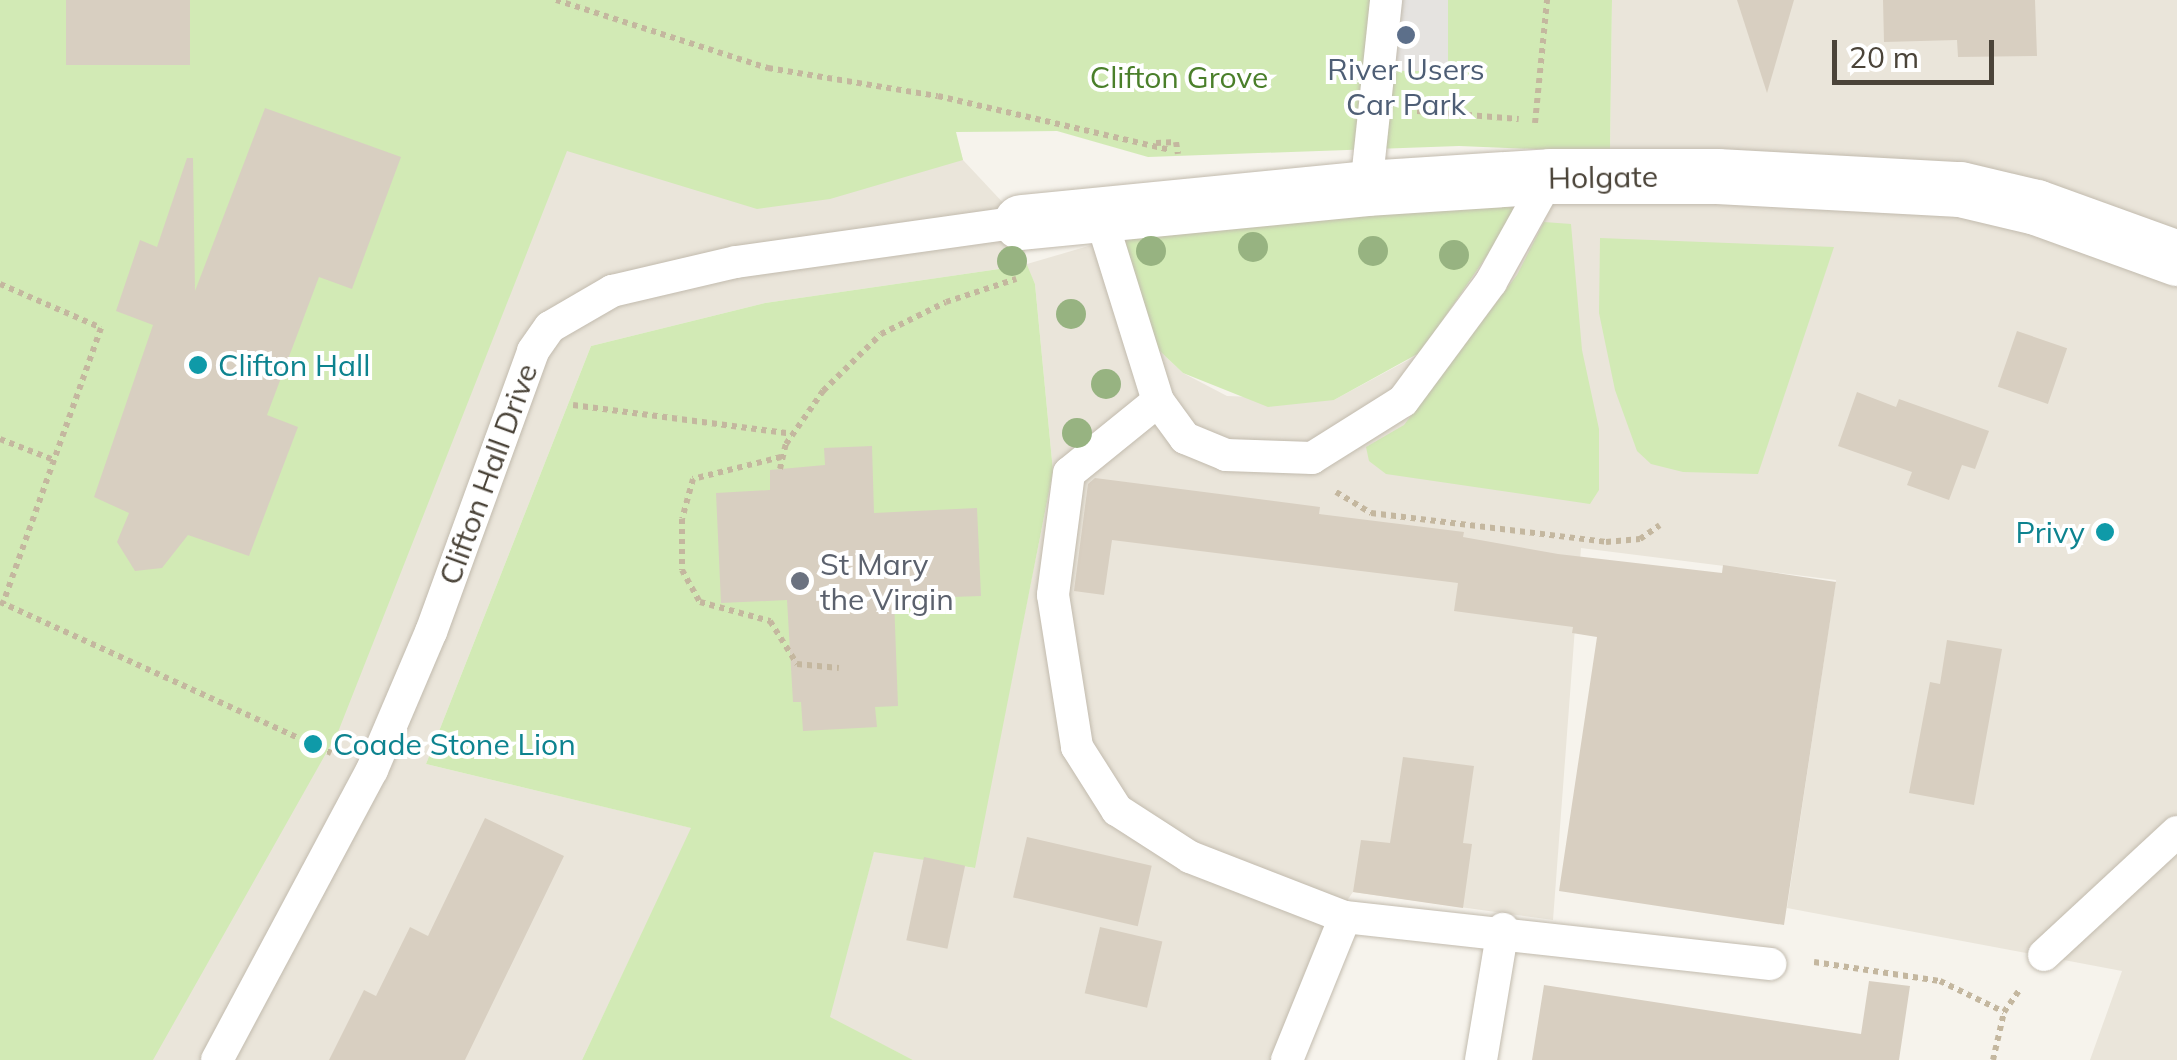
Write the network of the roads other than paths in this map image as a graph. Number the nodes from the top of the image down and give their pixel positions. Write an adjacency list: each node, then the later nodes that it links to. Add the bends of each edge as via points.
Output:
1 (1386, 0): 3 (lane)
2 (1550, 176): 3 (street, Holgate); 6 (street, Holgate, via 1960,188 2036,207); 7 (lane, via 1491,282 1403,402 1312,458 1226,455 1185,438)
3 (1366, 188): 4 (street, Holgate)
4 (1101, 218): 5 (street, Holgate); 7 (lane)
5 (1020, 222): 13 (lane, Clifton Hall Drive, via 736,262 612,291 550,327 533,351 431,632 372,770)
6 (2177, 258)
7 (1158, 402): 9 (lane, via 1069,473 1053,595 1078,747 1117,810 1147,834)
8 (2177, 832): 11 (lane)
9 (1344, 916): 10 (lane); 14 (lane)
10 (1503, 929): 12 (lane); 15 (lane)
11 (2044, 956)
12 (1770, 964)
13 (217, 1060)
14 (1287, 1060)
15 (1481, 1060)

